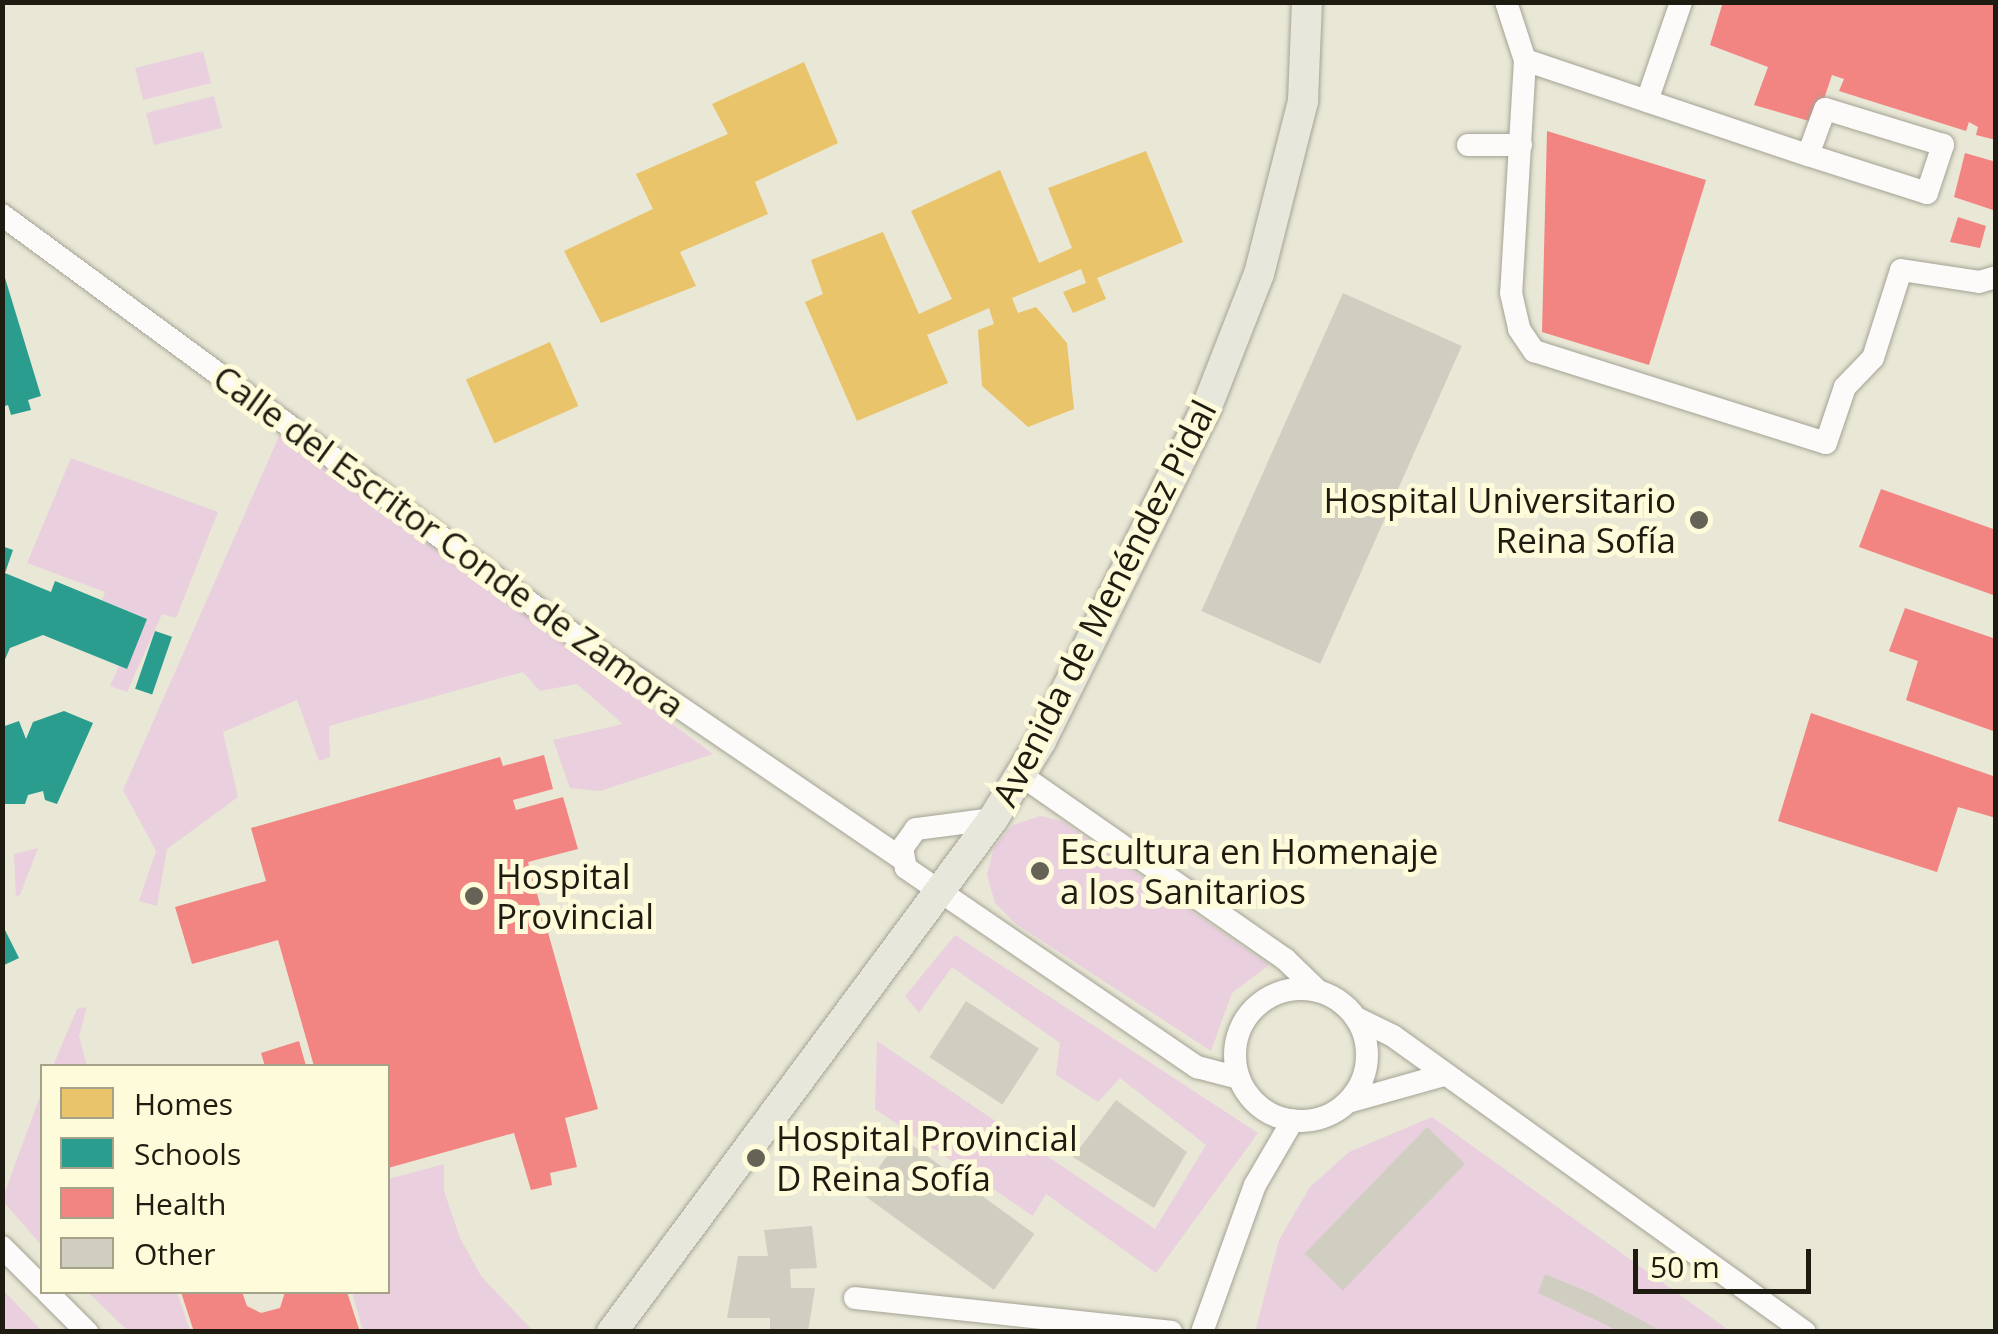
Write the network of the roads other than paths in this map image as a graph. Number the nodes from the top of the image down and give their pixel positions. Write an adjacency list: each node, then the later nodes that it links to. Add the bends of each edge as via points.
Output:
1 (1307, 2): 11 (main road, Avenida de Menéndez Pidal, via 1303,102 1260,274 1206,409)
2 (1506, 2): 4 (street)
3 (1681, 2): 5 (street)
4 (1525, 60): 5 (street); 7 (street)
5 (1646, 101): 8 (street)
6 (1468, 145): 7 (street)
7 (1521, 145): 10 (street, via 1510,294 1519,328 1534,350 1826,443 1845,387 1873,358 1901,270 1979,282)
8 (1808, 155): 8 (street, via 1927,193 1943,145 1825,109)
9 (2, 216): 13 (street, Calle del Escritor Conde de Zamora, via 574,635)
10 (1996, 277)
11 (1022, 775): 12 (main road, Avenida de Menéndez Pidal); 15 (street, via 1285,960)
12 (994, 819): 13 (street, via 924,824 908,838); 14 (main road, Avenida de Menéndez Pidal)
13 (901, 858): 14 (street, Calle del Escritor Conde de Zamora)
14 (939, 890): 18 (street, Calle del Escritor Conde de Zamora, via 1197,1066); 26 (main road, Avenida de Menéndez Pidal)
15 (1317, 990): 16 (street); 18 (street, via 1284,991 1247,1016 1235,1045)
16 (1356, 1018): 17 (street); 19 (street, via 1367,1064)
17 (1444, 1075): 19 (street); 29 (street)
18 (1238, 1078): 20 (street, via 1260,1107)
19 (1348, 1102): 20 (street, via 1323,1117)
20 (1292, 1120): 28 (street, via 1255,1185)
21 (2, 1247): 22 (street)
22 (40, 1284)
23 (50, 1294): 25 (street)
24 (855, 1298): 27 (street)
25 (87, 1332)
26 (612, 1332)
27 (1171, 1332)
28 (1202, 1332)
29 (1805, 1332)

